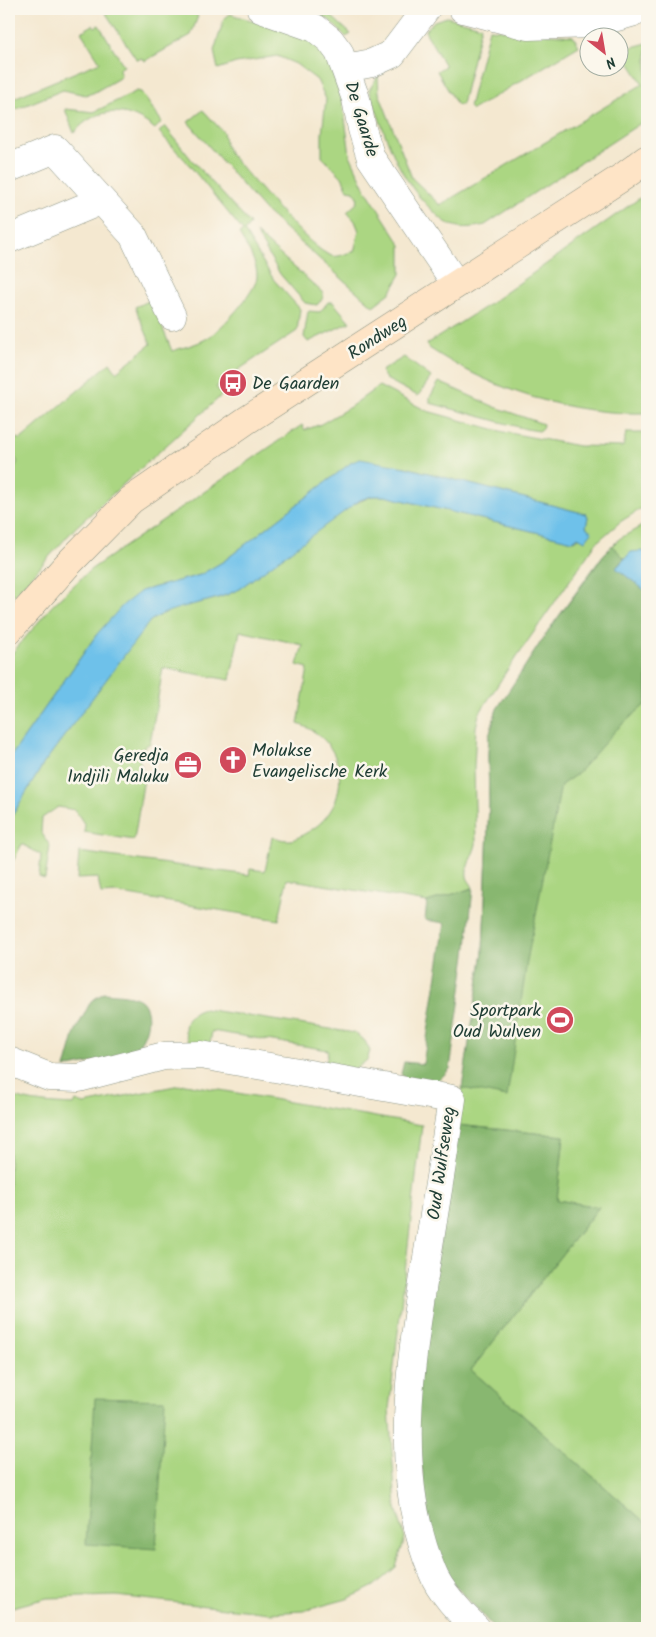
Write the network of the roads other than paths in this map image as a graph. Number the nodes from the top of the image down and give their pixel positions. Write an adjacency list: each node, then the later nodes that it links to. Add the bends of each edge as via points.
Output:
1 (261, 9): 5 (street, De Gaarde, via 315,28 330,40)
2 (426, 9): 5 (street, via 392,54)
3 (463, 9): 4 (street, via 528,26 592,24)
4 (645, 9)
5 (346, 68): 11 (street, De Gaarde, via 371,158)
6 (647, 159): 11 (main road, Rondweg)
7 (9, 168): 8 (street, via 55,149)
8 (100, 201): 9 (street); 12 (street, via 133,235)
9 (9, 240): 10 (street, via 13,256)
10 (9, 258)
11 (456, 284): 13 (main road, Rondweg, via 131,500)
12 (172, 316)
13 (9, 630)
14 (9, 1061): 15 (street, Oud Wulfseweg, via 48,1077 79,1078 164,1056 201,1055 452,1099 414,1342 408,1407 408,1458 415,1513 432,1574 462,1615)
15 (476, 1628)

